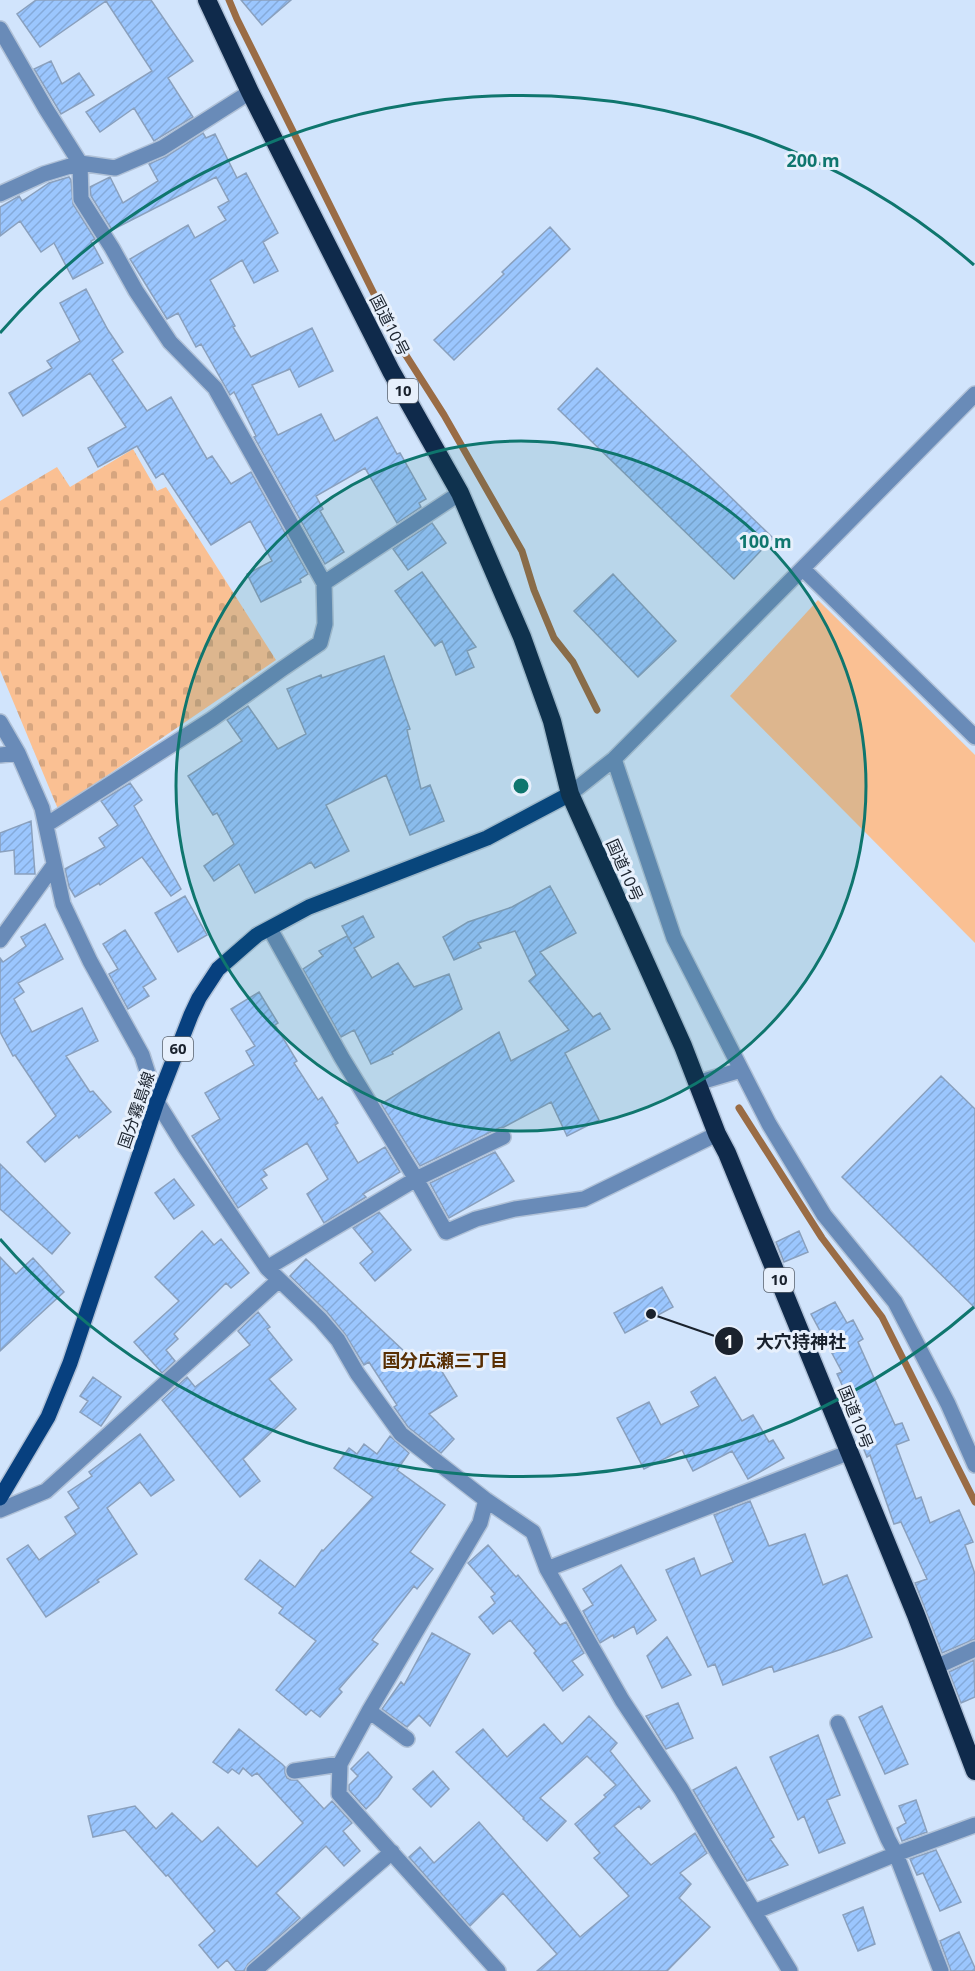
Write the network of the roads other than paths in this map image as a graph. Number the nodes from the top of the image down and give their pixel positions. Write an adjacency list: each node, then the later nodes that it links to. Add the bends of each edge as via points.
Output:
1 (207, 0): 3 (highway, 国道10号 / 10)
2 (0, 29): 4 (street)
3 (250, 93): 4 (street, via 162,148 115,168); 7 (highway, 国道10号 / 10, via 391,371)
4 (80, 163): 5 (street); 9 (street, via 81,199 170,342 215,388)
5 (0, 194)
6 (975, 394): 8 (street)
7 (460, 493): 9 (street); 15 (highway, 国道10号 / 10, via 522,637 552,721)
8 (803, 569): 11 (street); 14 (street)
9 (324, 583): 16 (street, via 325,624 321,643 212,719)
10 (0, 722): 12 (street)
11 (975, 737)
12 (18, 753): 13 (street); 16 (street)
13 (0, 755)
14 (614, 759): 15 (street); 20 (street, via 674,938)
15 (570, 794): 18 (main road, 国分霧島線 / 60, via 487,838 309,908); 21 (highway, 国道10号 / 10)
16 (46, 825): 17 (street)
17 (54, 865): 19 (street); 22 (street, via 63,904 142,1055)
18 (270, 929): 22 (main road, 国分霧島線 / 60, via 257,935 218,969 199,998); 25 (street)
19 (0, 940)
20 (741, 1070): 21 (street); 29 (street, via 824,1215 895,1302)
21 (697, 1083): 23 (highway, 国道10号 / 10)
22 (157, 1102): 26 (street); 30 (main road, 国分霧島線 / 60, via 70,1362 48,1417)
23 (717, 1134): 25 (street, via 584,1199 515,1209 446,1232); 28 (highway, 国道10号 / 10)
24 (503, 1137): 25 (street)
25 (416, 1179): 26 (street)
26 (267, 1268): 27 (street)
27 (279, 1280): 31 (street, via 338,1340 401,1434); 32 (street, via 46,1491)
28 (850, 1452): 33 (street); 35 (highway, 国道10号 / 10)
29 (975, 1465)
30 (0, 1498)
31 (486, 1500): 33 (street, via 533,1532); 36 (street, via 480,1523)
32 (0, 1510)
33 (547, 1569): 45 (street, via 622,1700 681,1789)
34 (975, 1649): 35 (street)
35 (936, 1667): 41 (highway, 国道10号 / 10)
36 (369, 1711): 38 (street); 39 (street)
37 (838, 1723): 44 (street)
38 (408, 1739)
39 (340, 1764): 40 (street); 43 (street, via 339,1794)
40 (294, 1771)
41 (975, 1771)
42 (975, 1825): 44 (street)
43 (392, 1852): 46 (street); 47 (street)
44 (896, 1854): 45 (street); 49 (street)
45 (754, 1912): 48 (street)
46 (254, 1971)
47 (498, 1971)
48 (790, 1971)
49 (941, 1971)

